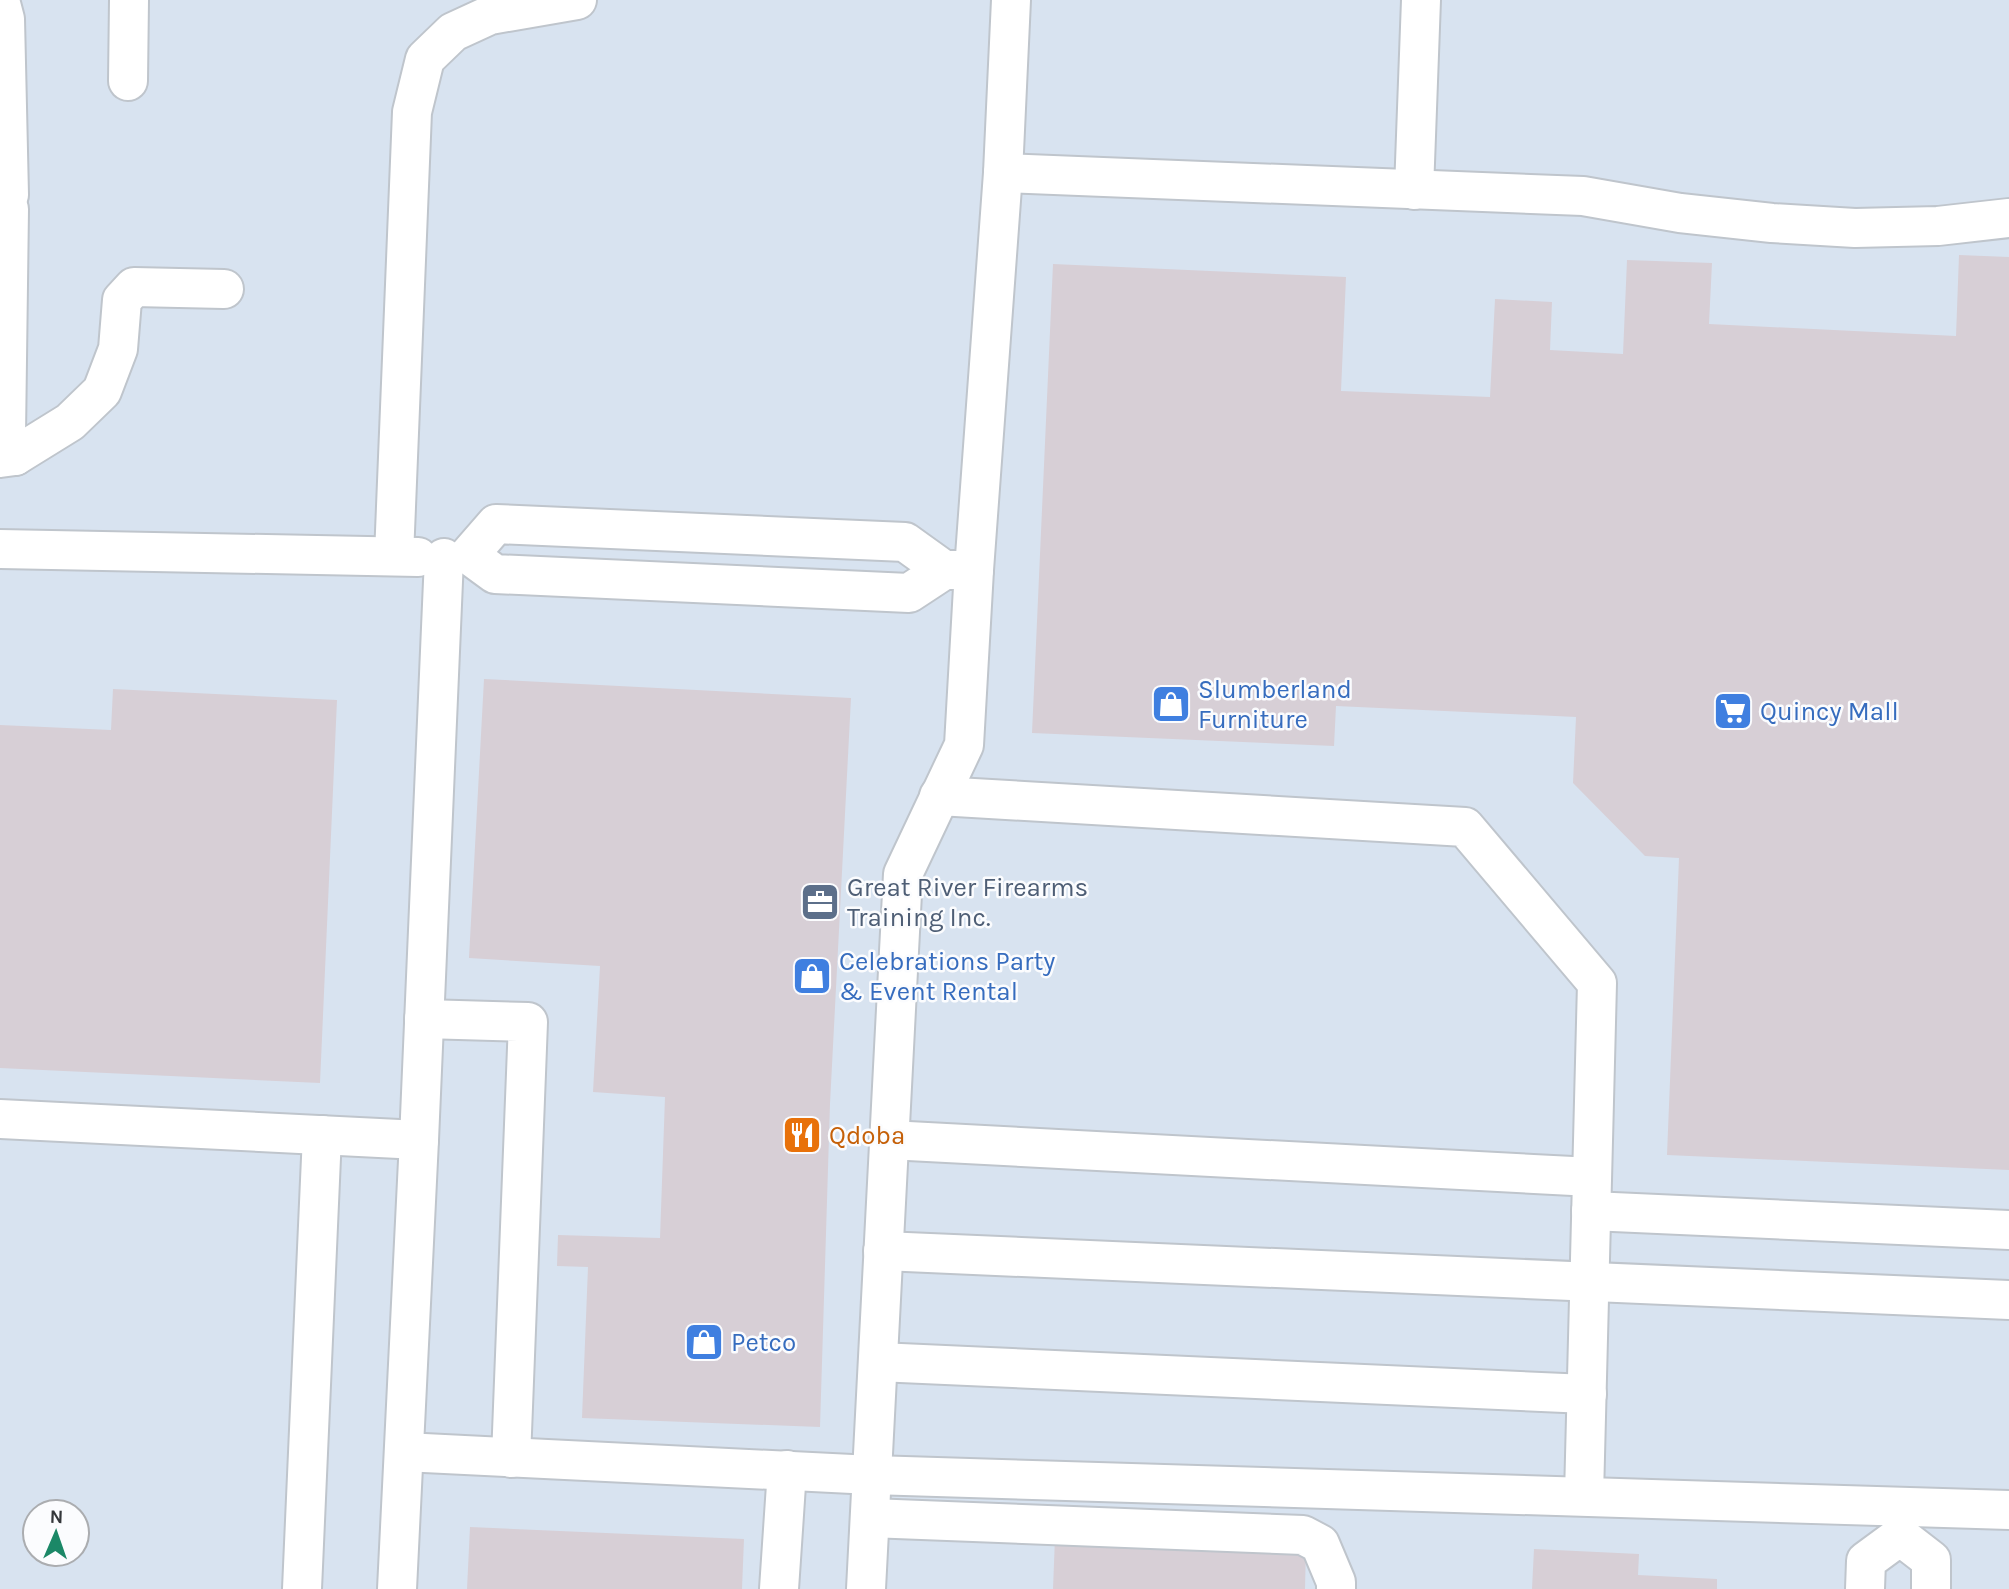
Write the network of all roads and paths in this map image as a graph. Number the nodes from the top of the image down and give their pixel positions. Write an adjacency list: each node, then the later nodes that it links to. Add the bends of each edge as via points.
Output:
1 (0, 0): 11 (street, via 5,19 9,202)
2 (129, 0): 6 (street)
3 (577, 0): 13 (street, via 490,15 453,32 425,59 412,112)
4 (1011, 0): 7 (street)
5 (1421, 0): 8 (street)
6 (128, 81)
7 (1003, 173): 8 (street); 15 (street)
8 (1413, 190): 9 (street, via 1583,196 1680,213 1854,228)
9 (2009, 218)
10 (224, 289): 11 (street, via 134,287 122,300 118,349 102,391 70,422)
11 (8, 457)
12 (0, 549): 13 (street)
13 (394, 556): 14 (street)
14 (456, 556): 15 (street, via 495,574 909,593); 15 (street, via 496,524 905,542); 17 (street)
15 (959, 570): 16 (street, via 964,745)
16 (939, 796): 21 (street, via 903,874); 22 (street, via 1465,827 1597,983)
17 (424, 1019): 20 (street); 30 (street, via 528,1022)
18 (0, 1119): 19 (street)
19 (322, 1135): 20 (street); 37 (street)
20 (419, 1140): 29 (street)
21 (889, 1140): 22 (street); 24 (street)
22 (1591, 1194): 23 (street); 25 (street)
23 (2009, 1230)
24 (883, 1251): 25 (street); 27 (street)
25 (1589, 1280): 26 (street); 28 (street)
26 (2009, 1300)
27 (878, 1362): 28 (street); 32 (street)
28 (1587, 1394): 33 (street)
29 (404, 1452): 30 (street); 38 (street)
30 (511, 1458): 31 (street)
31 (787, 1471): 32 (street); 39 (street)
32 (872, 1475): 33 (street); 35 (street)
33 (1584, 1496): 36 (street)
34 (2009, 1510): 36 (street)
35 (870, 1518): 40 (street); 41 (street, via 1303,1535 1320,1544)
36 (1900, 1521): 42 (street, via 1866,1562); 43 (street, via 1931,1560)
37 (302, 1589)
38 (397, 1589)
39 (779, 1589)
40 (866, 1589)
41 (1336, 1589)
42 (1865, 1589)
43 (1931, 1589)

